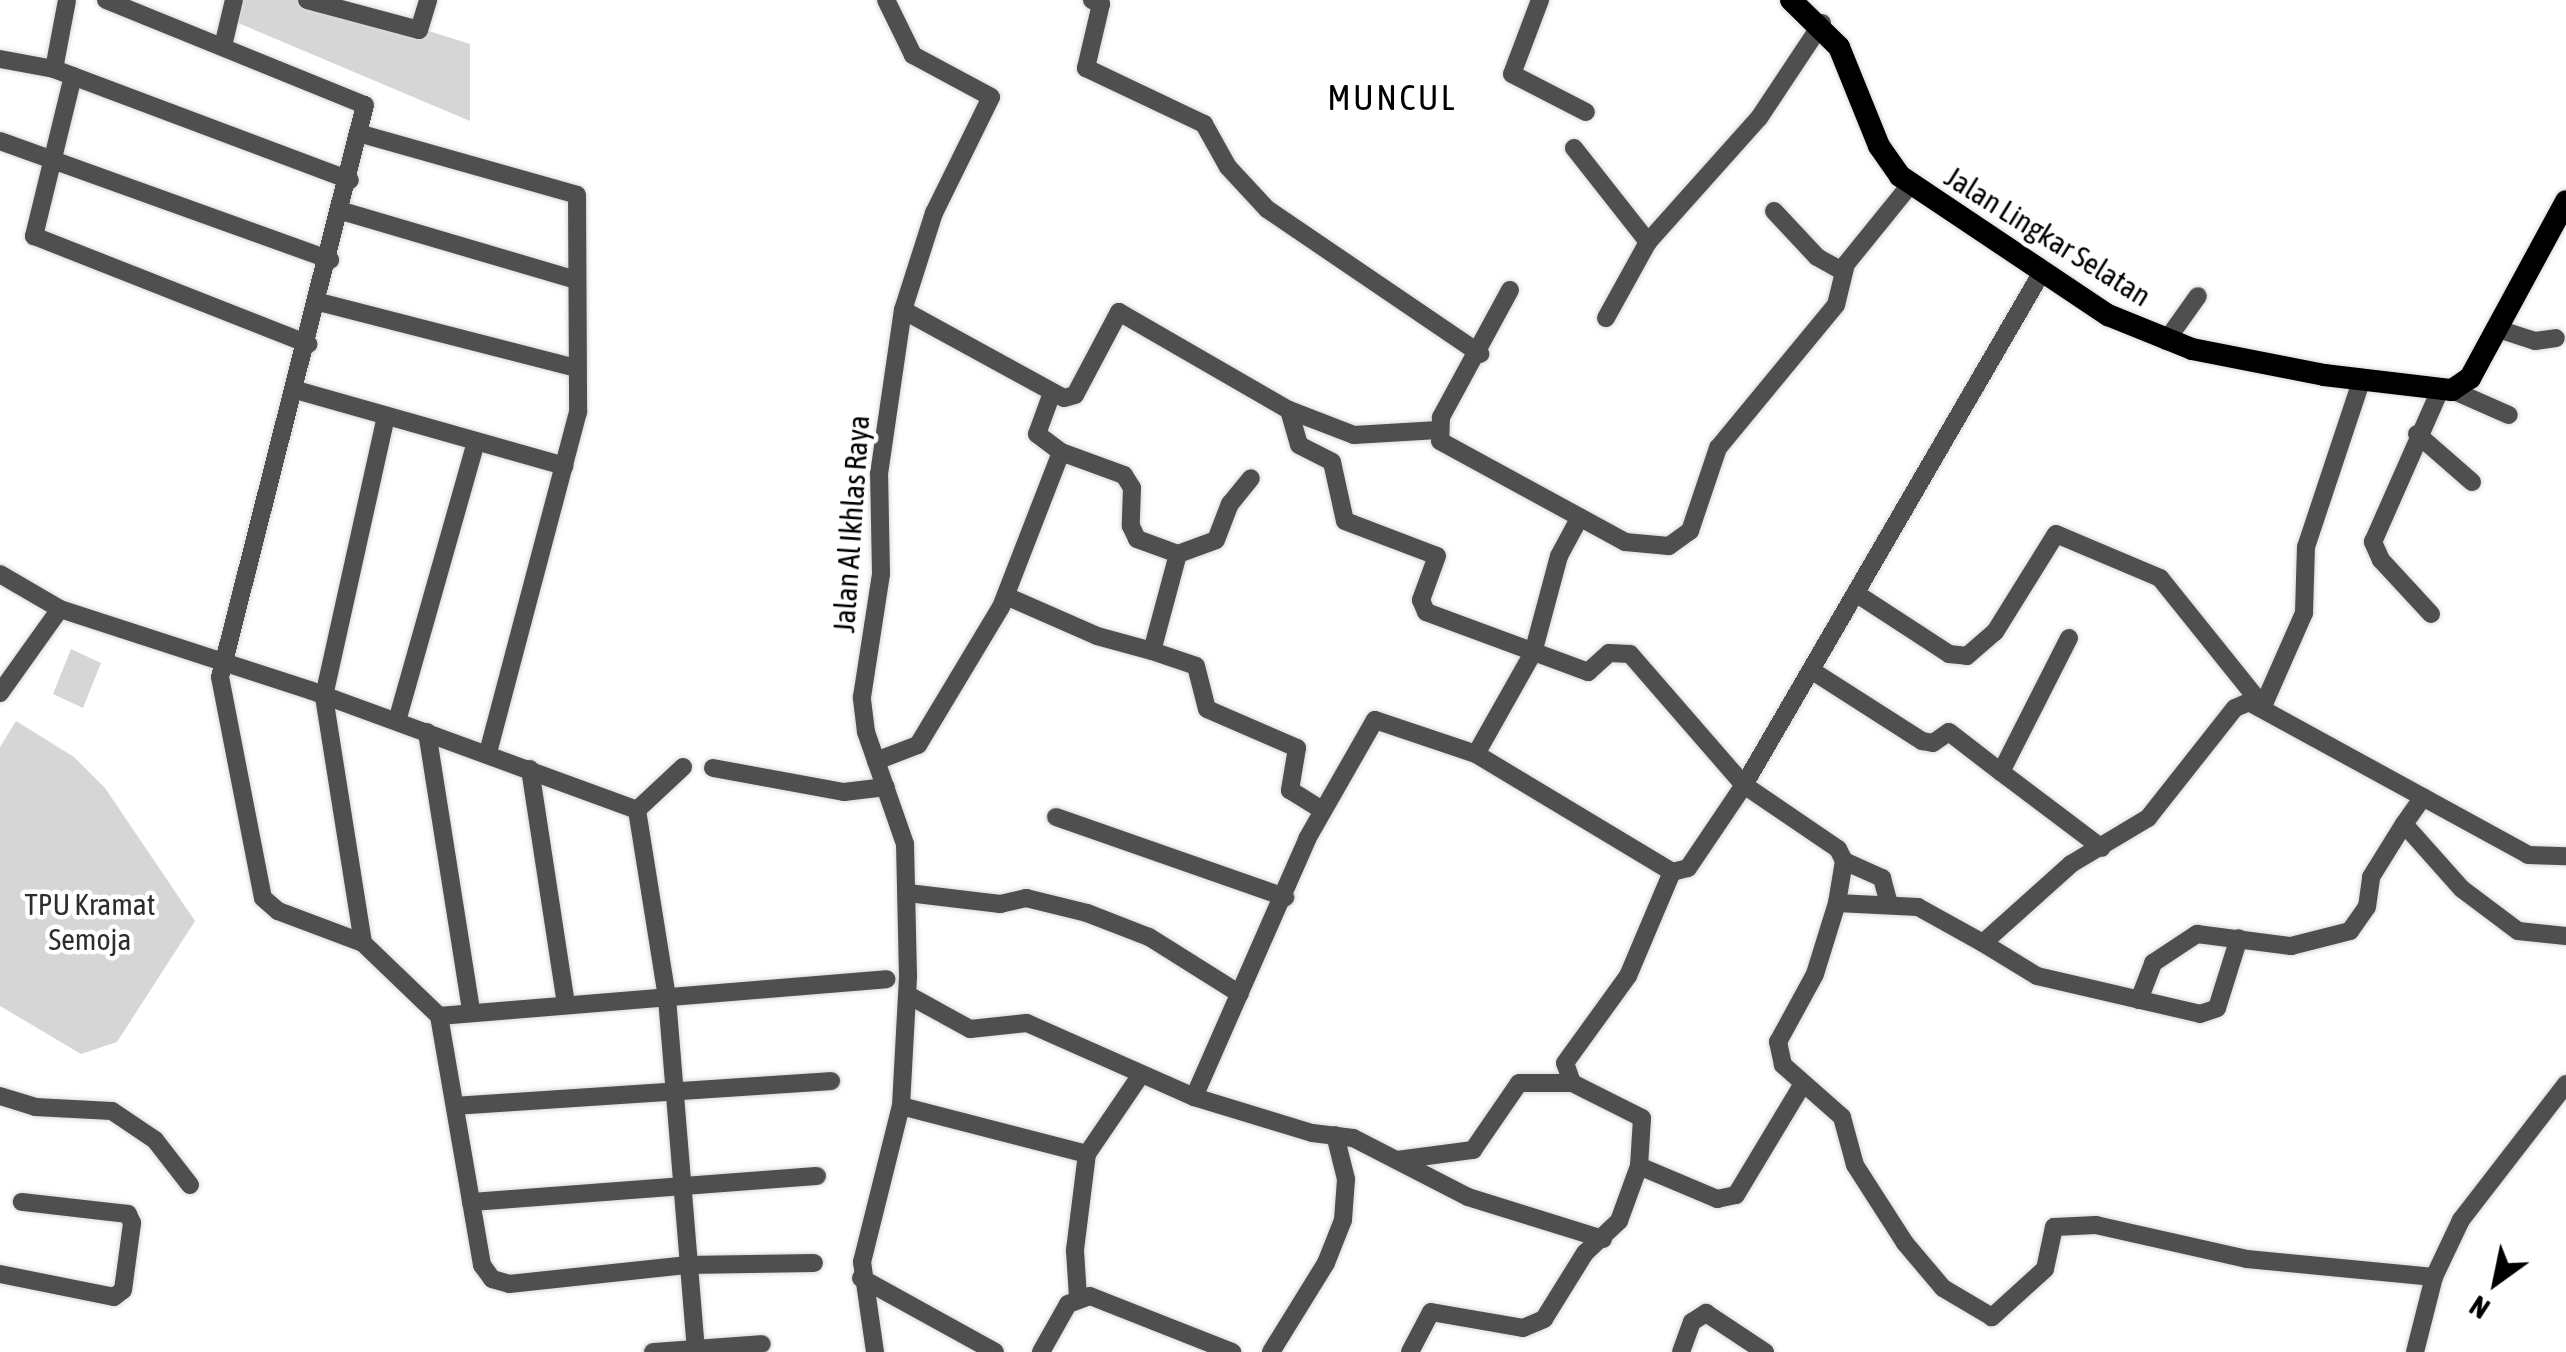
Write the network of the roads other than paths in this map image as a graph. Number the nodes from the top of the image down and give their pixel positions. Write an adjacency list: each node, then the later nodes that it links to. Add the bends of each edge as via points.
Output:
1 (67, 0): 15 (street)
2 (106, 0): 11 (street)
3 (234, 0): 13 (street)
4 (306, 0): 10 (street)
5 (428, 0): 10 (street, via 418,30)
6 (886, 0): 35 (street, Jalan Al Ikhlas Raya, via 913,55 990,97 934,213)
7 (1092, 0): 41 (street, via 1101,4 1086,68 1204,124 1228,168 1267,210)
8 (1540, 0): 17 (street, via 1512,74)
9 (1791, 0): 12 (main road, Jalan Lingkar Selatan)
10 (344, 5)
11 (154, 10): 13 (street)
12 (1822, 24): 23 (main road, Jalan Lingkar Selatan, via 1851,70 1879,146); 27 (street, via 1759,118)
13 (223, 46): 18 (street, via 361,100)
14 (0, 59): 15 (street)
15 (54, 69): 16 (street)
16 (73, 76): 21 (street); 22 (street)
17 (1586, 112)
18 (362, 134): 22 (street); 31 (street, via 578,195)
19 (0, 141): 21 (street)
20 (1574, 148): 27 (street)
21 (54, 158): 28 (street); 40 (street, via 34,236)
22 (350, 180): 26 (street)
23 (1910, 185): 29 (street); 30 (main road, Jalan Lingkar Selatan)
24 (2566, 201): 37 (main road)
25 (1774, 211): 29 (street, via 1817,258)
26 (342, 212): 28 (street); 31 (street)
27 (1648, 242): 36 (street)
28 (330, 260): 34 (street)
29 (1842, 271): 57 (street, via 1836,305 1718,448 1690,531 1670,546 1638,547)
30 (2042, 272): 39 (main road, Jalan Lingkar Selatan); 60 (street)
31 (573, 279): 42 (street)
32 (1510, 290): 41 (street)
33 (2198, 296): 39 (street)
34 (319, 302): 40 (street); 42 (street)
35 (903, 310): 46 (street); 76 (street, Jalan Al Ikhlas Raya, via 883,432 881,574 862,697)
36 (1606, 318)
37 (2498, 329): 38 (street, via 2535,341); 45 (main road, via 2470,378)
38 (2556, 338)
39 (2166, 341): 43 (main road, Jalan Lingkar Selatan, via 2234,360)
40 (308, 344): 44 (street)
41 (1480, 354): 50 (street)
42 (573, 367): 54 (street, via 578,412)
43 (2362, 379): 45 (main road, Jalan Lingkar Selatan); 71 (street, via 2306,547 2304,613)
44 (296, 390): 49 (street); 67 (street)
45 (2446, 390): 48 (street); 51 (street)
46 (1052, 393): 47 (street, via 1075,394 1119,312); 53 (street, via 1038,434)
47 (1289, 410): 50 (street, via 1354,434); 66 (street, via 1299,445 1332,462 1345,521 1437,556 1421,600 1426,612)
48 (2509, 415)
49 (386, 416): 52 (street); 70 (street)
50 (1438, 430): 57 (street, via 1448,450)
51 (2417, 434): 56 (street); 63 (street, via 2372,542)
52 (476, 442): 54 (street); 72 (street)
53 (1061, 452): 58 (street, via 1124,475 1132,488 1137,540); 61 (street)
54 (564, 466): 74 (street)
55 (1251, 478): 58 (street, via 1230,504 1216,540)
56 (2472, 482)
57 (1580, 518): 66 (street, via 1558,556)
58 (1178, 554): 65 (street)
59 (0, 574): 62 (street)
60 (1857, 594): 68 (street); 71 (street, via 1949,654 1967,656 1996,632 2056,534 2160,578)
61 (1006, 596): 65 (street, via 1097,636); 76 (street, via 918,745)
62 (60, 609): 67 (street); 69 (street)
63 (2431, 614)
64 (2070, 638): 80 (street)
65 (1152, 651): 85 (street, via 1196,666 1207,710 1297,748 1292,794)
66 (1533, 653): 75 (street); 81 (street, via 1588,672 1609,653 1630,654)
67 (222, 660): 70 (street); 98 (street, via 221,708 263,898 278,911)
68 (1811, 670): 80 (street, via 1922,741 1933,743 1950,732); 81 (street)
69 (0, 694)
70 (324, 696): 72 (street); 98 (street)
71 (2264, 706): 83 (street); 88 (street, via 2236,708 2148,818)
72 (398, 721): 73 (street)
73 (427, 732): 74 (street); 106 (street)
74 (488, 753): 79 (street)
75 (1476, 754): 85 (street, via 1376,720); 91 (street)
76 (876, 762): 82 (street, Jalan Al Ikhlas Raya)
77 (683, 767): 84 (street)
78 (713, 768): 82 (street, via 844,792)
79 (530, 769): 84 (street); 105 (street)
80 (2001, 772): 88 (street)
81 (1744, 785): 90 (street, via 1822,836); 91 (street, via 1688,868)
82 (886, 786): 92 (street, Jalan Al Ikhlas Raya, via 905,844)
83 (2423, 796): 87 (street); 89 (street, via 2528,855)
84 (637, 810): 103 (street)
85 (1322, 810): 93 (street)
86 (1056, 817): 93 (street)
87 (2404, 824): 96 (street, via 2491,912 2534,936); 97 (street, via 2370,876 2368,907 2350,931 2291,946)
88 (2102, 848): 99 (street, via 2071,864)
89 (2566, 856)
90 (1844, 861): 94 (street, via 1882,878); 95 (street)
91 (1672, 872): 110 (street, via 1628,976 1565,1063)
92 (908, 893): 101 (street, via 1000,904 1026,898 1087,913 1149,937); 102 (street, Jalan Al Ikhlas Raya)
93 (1285, 897): 101 (street)
94 (1888, 901): 95 (street); 99 (street, via 1918,907)
95 (1837, 902): 112 (street, via 1822,956 1776,1051)
96 (2566, 936)
97 (2238, 938): 104 (street, via 2183,939 2153,963); 104 (street, via 2221,1000 2210,1013)
98 (363, 942): 107 (street)
99 (1984, 943): 104 (street, via 2037,976)
100 (886, 979): 103 (street)
101 (1240, 994): 115 (street)
102 (908, 995): 108 (street, via 970,1030 1027,1023); 117 (street, Jalan Al Ikhlas Raya)
103 (668, 998): 105 (street); 113 (street)
104 (2139, 1000)
105 (566, 1004): 106 (street)
106 (471, 1010): 107 (street)
107 (439, 1016): 116 (street)
108 (1140, 1076): 115 (street); 119 (street)
109 (831, 1081): 113 (street)
110 (1572, 1083): 120 (street, via 1520,1083 1473,1150); 121 (street, via 1642,1118)
111 (2566, 1084): 131 (street, via 2461,1220)
112 (1802, 1085): 121 (street, via 1736,1195 1718,1199); 131 (street, via 1842,1117 1855,1165 1905,1242 1943,1288 1992,1317 2045,1269 2054,1227 2096,1225 2247,1259)
113 (673, 1090): 116 (street); 123 (street)
114 (0, 1096): 124 (street, via 35,1107 112,1111 154,1140)
115 (1194, 1097): 118 (street)
116 (454, 1106): 126 (street)
117 (901, 1106): 119 (street); 132 (street, Jalan Al Ikhlas Raya)
118 (1336, 1135): 120 (street); 141 (street, via 1346,1179 1343,1220 1326,1263)
119 (1086, 1154): 133 (street, via 1075,1250)
120 (1396, 1160): 127 (street, via 1468,1198)
121 (1639, 1166): 127 (street, via 1619,1221)
122 (817, 1176): 123 (street)
123 (682, 1181): 126 (street); 129 (street)
124 (190, 1185)
125 (22, 1202): 130 (street, via 128,1214 123,1290 114,1297)
126 (471, 1202): 129 (street, via 482,1266 498,1282)
127 (1603, 1240): 142 (street, via 1585,1254 1534,1327 1431,1312)
128 (814, 1263): 129 (street)
129 (686, 1265): 135 (street)
130 (0, 1274)
131 (2434, 1277): 145 (street)
132 (861, 1278): 137 (street, Jalan Al Ikhlas Raya); 138 (street)
133 (1078, 1297): 139 (street); 140 (street)
134 (762, 1344): 135 (street)
135 (695, 1350): 136 (street)
136 (653, 1352)
137 (876, 1352)
138 (995, 1352)
139 (1041, 1352)
140 (1232, 1352)
141 (1271, 1352)
142 (1410, 1352)
143 (1681, 1352): 144 (street, via 1692,1322 1706,1313)
144 (1765, 1352)
145 (2416, 1352)

